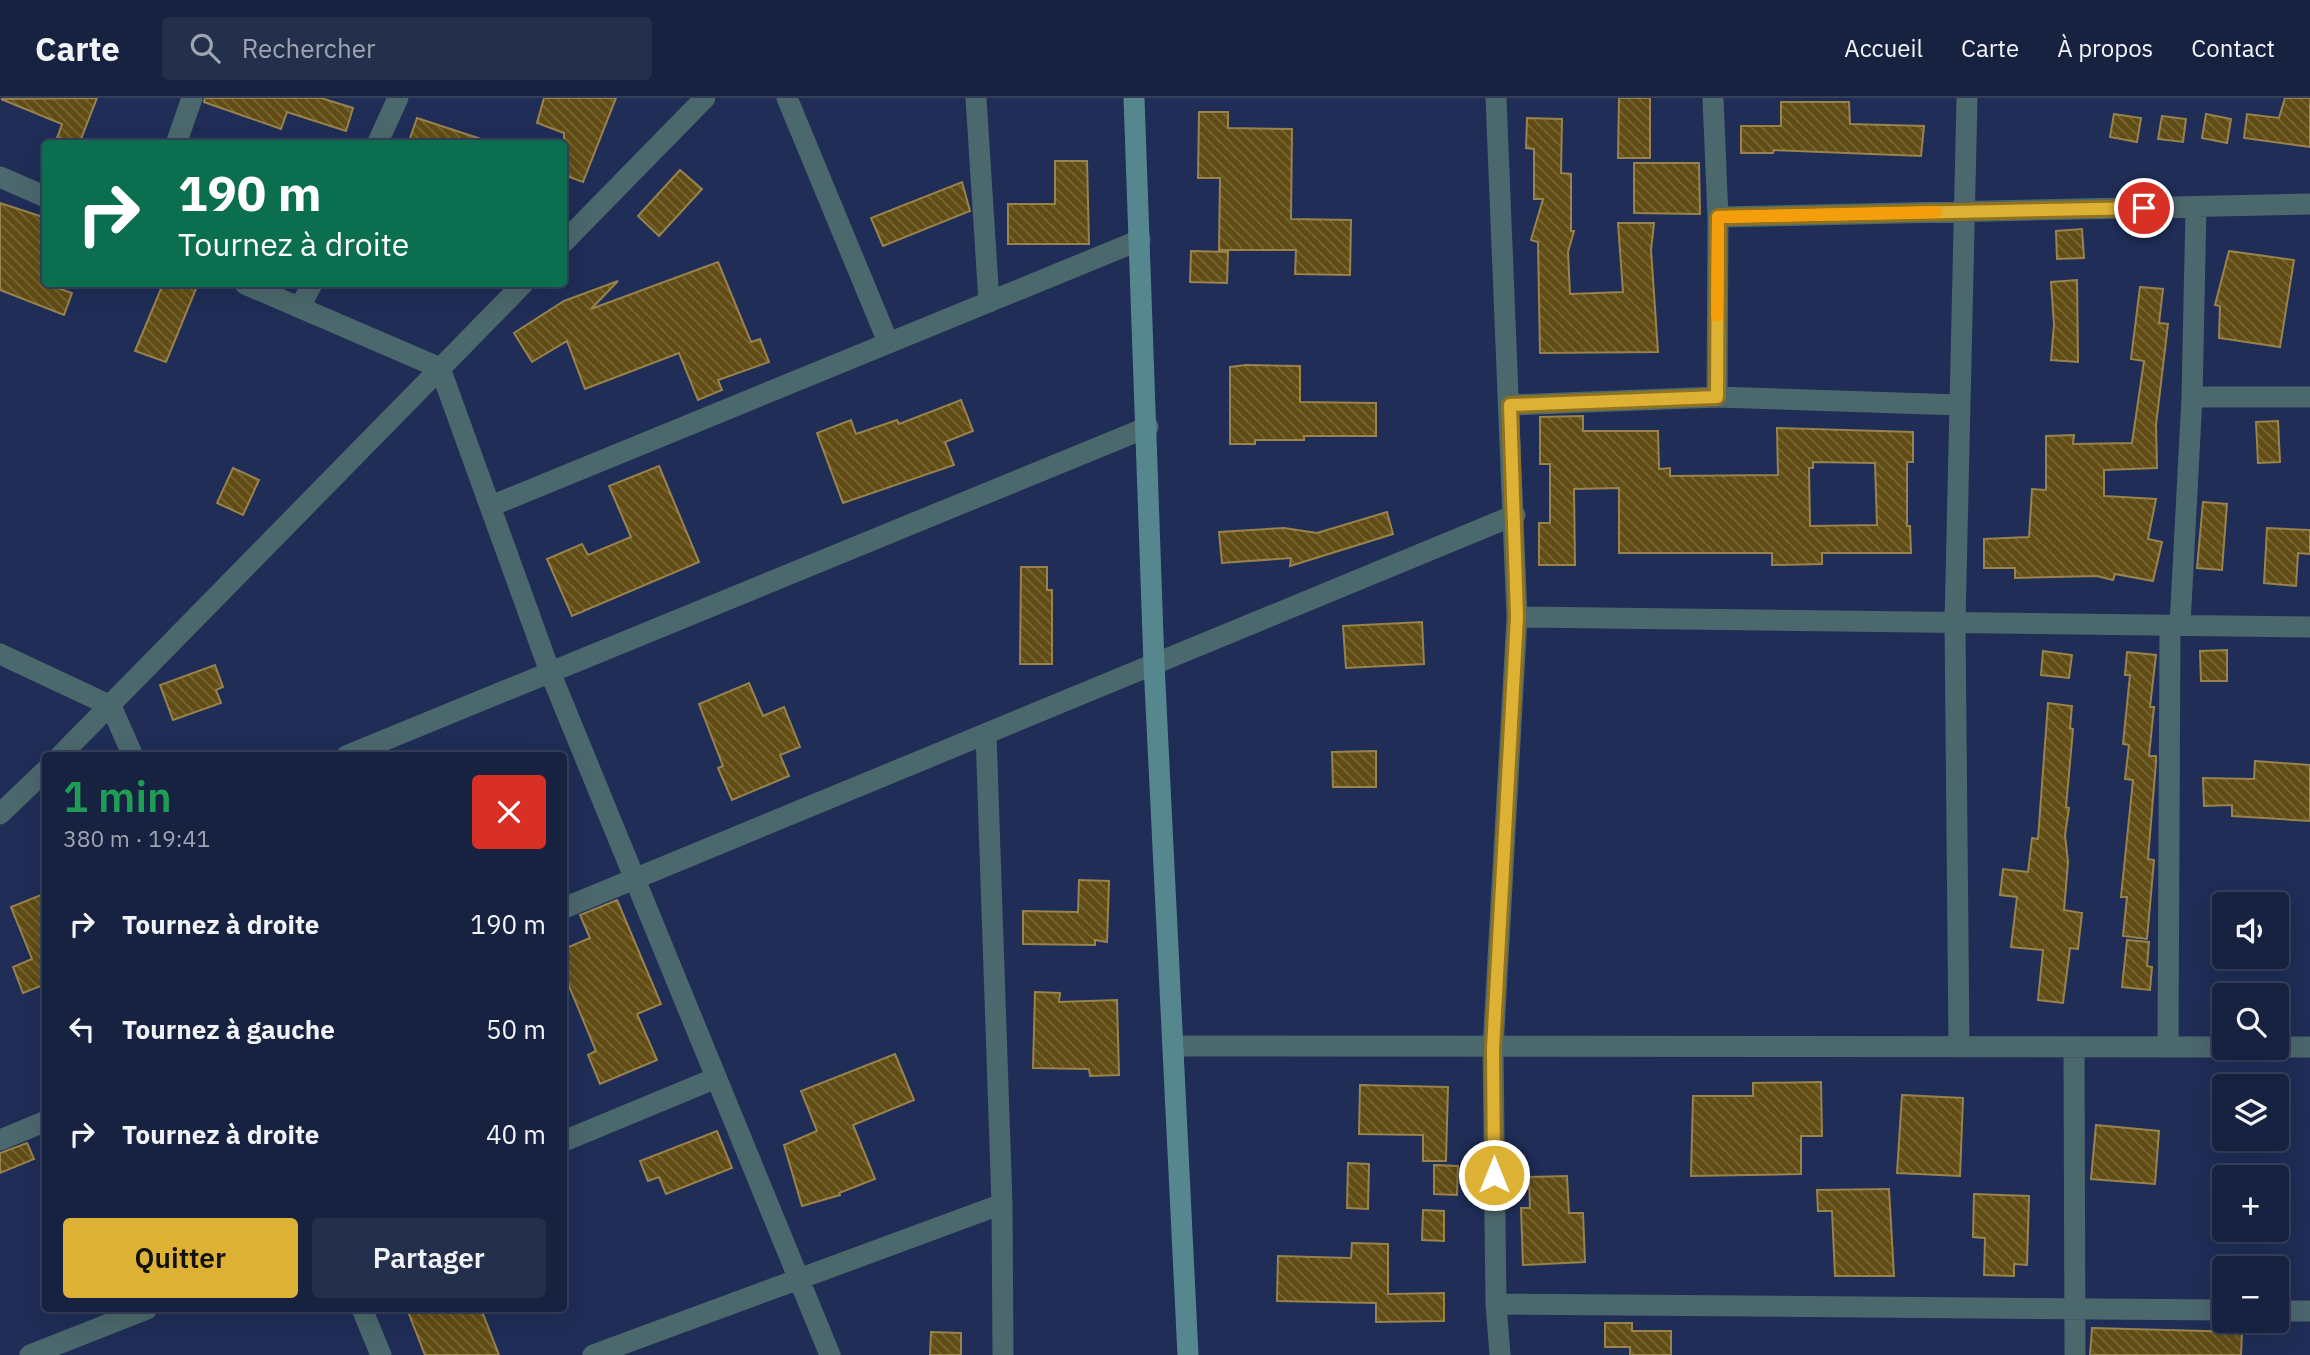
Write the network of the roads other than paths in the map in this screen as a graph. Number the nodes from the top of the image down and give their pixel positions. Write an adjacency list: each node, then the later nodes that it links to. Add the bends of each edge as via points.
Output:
1 (192, 98): 10 (street)
2 (398, 98): 11 (street)
3 (705, 98): 18 (street)
4 (787, 98): 25 (street)
5 (976, 98): 23 (street)
6 (1134, 98): 19 (street)
7 (1496, 98): 31 (street)
8 (1713, 98): 17 (street)
9 (1967, 98): 16 (street)
10 (177, 140)
11 (379, 140)
12 (0, 177): 13 (street)
13 (42, 195)
14 (2310, 204): 15 (street)
15 (2196, 207): 16 (street); 28 (street)
16 (1964, 212): 17 (street); 30 (street)
17 (1718, 217): 27 (street)
18 (567, 239)
19 (1140, 240): 23 (street); 32 (street)
20 (252, 287): 24 (street)
21 (310, 287): 24 (street)
22 (520, 287): 26 (street)
23 (989, 302): 25 (street)
24 (300, 307): 26 (street)
25 (888, 342): 33 (street)
26 (440, 368): 33 (street); 42 (street)
27 (1717, 397): 30 (street); 31 (street)
28 (2192, 397): 29 (street); 37 (street)
29 (2310, 397)
30 (1960, 404): 36 (street)
31 (1510, 405): 34 (street)
32 (1148, 427): 40 (street); 41 (street)
33 (491, 506): 41 (street)
34 (1515, 515): 35 (street); 40 (street)
35 (1517, 617): 36 (street); 58 (street)
36 (1955, 622): 37 (street); 52 (street)
37 (2175, 625): 38 (street); 54 (street)
38 (2310, 627)
39 (0, 654): 42 (street)
40 (1154, 664): 43 (street); 51 (street)
41 (550, 672): 46 (street); 49 (street)
42 (111, 706): 44 (street); 45 (street)
43 (986, 734): 49 (street); 63 (street)
44 (64, 752)
45 (131, 752)
46 (356, 752)
47 (42, 774): 48 (street)
48 (0, 814)
49 (635, 878): 50 (street); 59 (street)
50 (567, 907)
51 (1174, 1046): 58 (street); 77 (street)
52 (1959, 1047): 53 (street); 58 (street)
53 (2074, 1047): 54 (street); 66 (street)
54 (2168, 1047): 55 (street)
55 (2212, 1047)
56 (2289, 1047): 57 (street)
57 (2310, 1047)
58 (1493, 1048): 65 (street)
59 (716, 1078): 62 (street); 64 (street)
60 (42, 1123): 61 (street)
61 (0, 1140)
62 (567, 1140)
63 (1002, 1204): 64 (street); 76 (street)
64 (799, 1281): 74 (street); 75 (street)
65 (1496, 1304): 66 (street); 78 (street)
66 (2075, 1309): 67 (street); 79 (street)
67 (2212, 1310)
68 (2289, 1311): 69 (street)
69 (2310, 1311)
70 (139, 1312): 72 (street)
71 (363, 1312): 73 (street)
72 (30, 1355)
73 (381, 1355)
74 (593, 1355)
75 (830, 1355)
76 (1003, 1355)
77 (1188, 1355)
78 (1500, 1355)
79 (2076, 1355)

